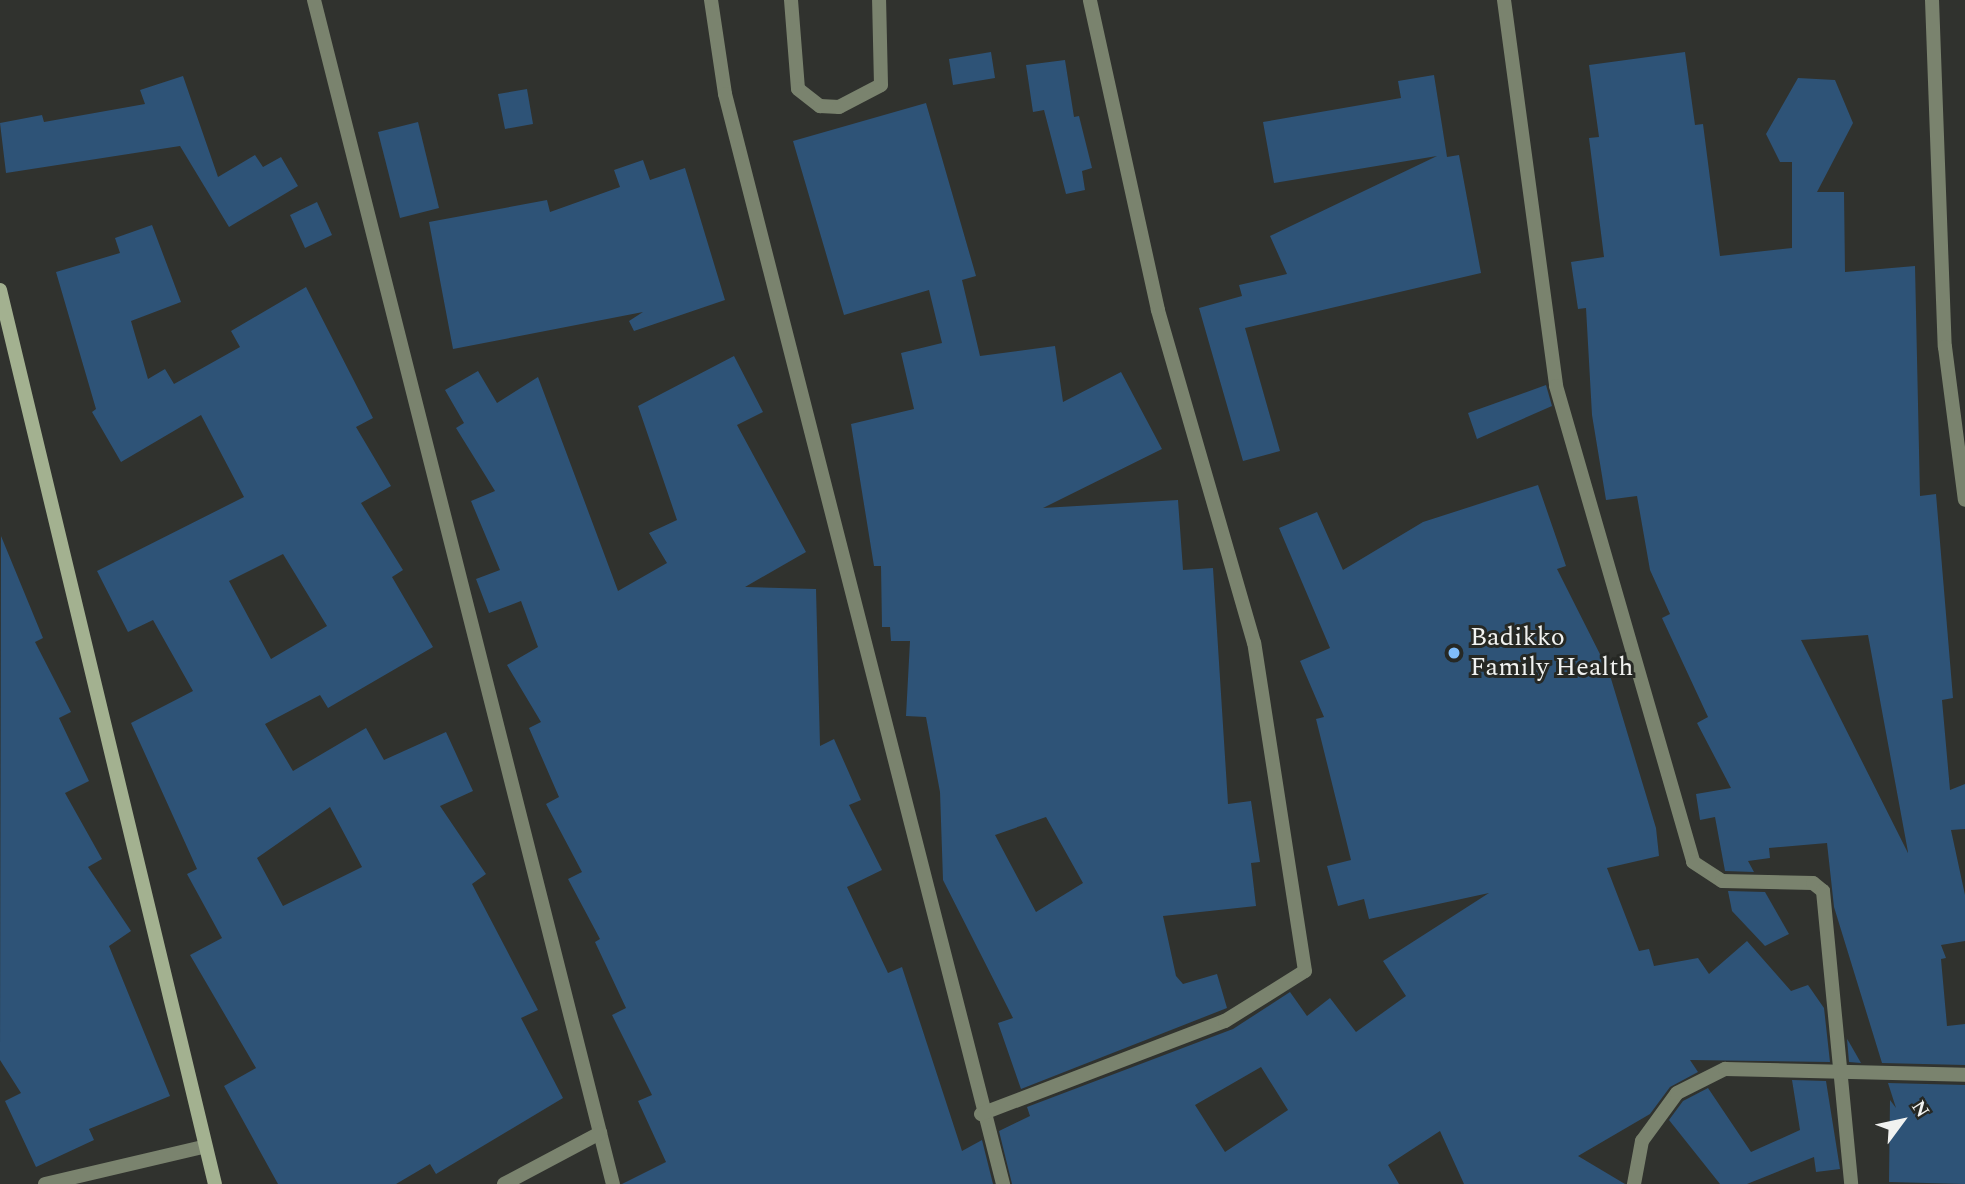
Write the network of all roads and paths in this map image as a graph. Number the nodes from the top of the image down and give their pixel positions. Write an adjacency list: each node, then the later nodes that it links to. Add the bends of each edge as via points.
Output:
1 (314, 0): 13 (street)
2 (711, 0): 12 (street, via 725,94)
3 (791, 0): 4 (street, via 798,89 820,106 839,107 881,85)
4 (880, 0)
5 (1090, 0): 12 (street, via 1158,310 1254,643 1305,971 1225,1021)
6 (1504, 0): 10 (street, via 1556,386 1693,862 1722,881 1813,883 1824,891)
7 (1932, 0): 9 (street, via 1945,347)
8 (0, 289): 14 (street)
9 (1965, 500)
10 (1839, 1073): 11 (street); 20 (street, via 1725,1069 1677,1093 1642,1141); 21 (street)
11 (1965, 1075)
12 (981, 1114): 19 (street)
13 (600, 1133): 17 (street); 18 (street)
14 (204, 1147): 15 (street); 16 (street)
15 (45, 1184)
16 (215, 1184)
17 (504, 1184)
18 (613, 1184)
19 (1003, 1184)
20 (1634, 1184)
21 (1851, 1184)

